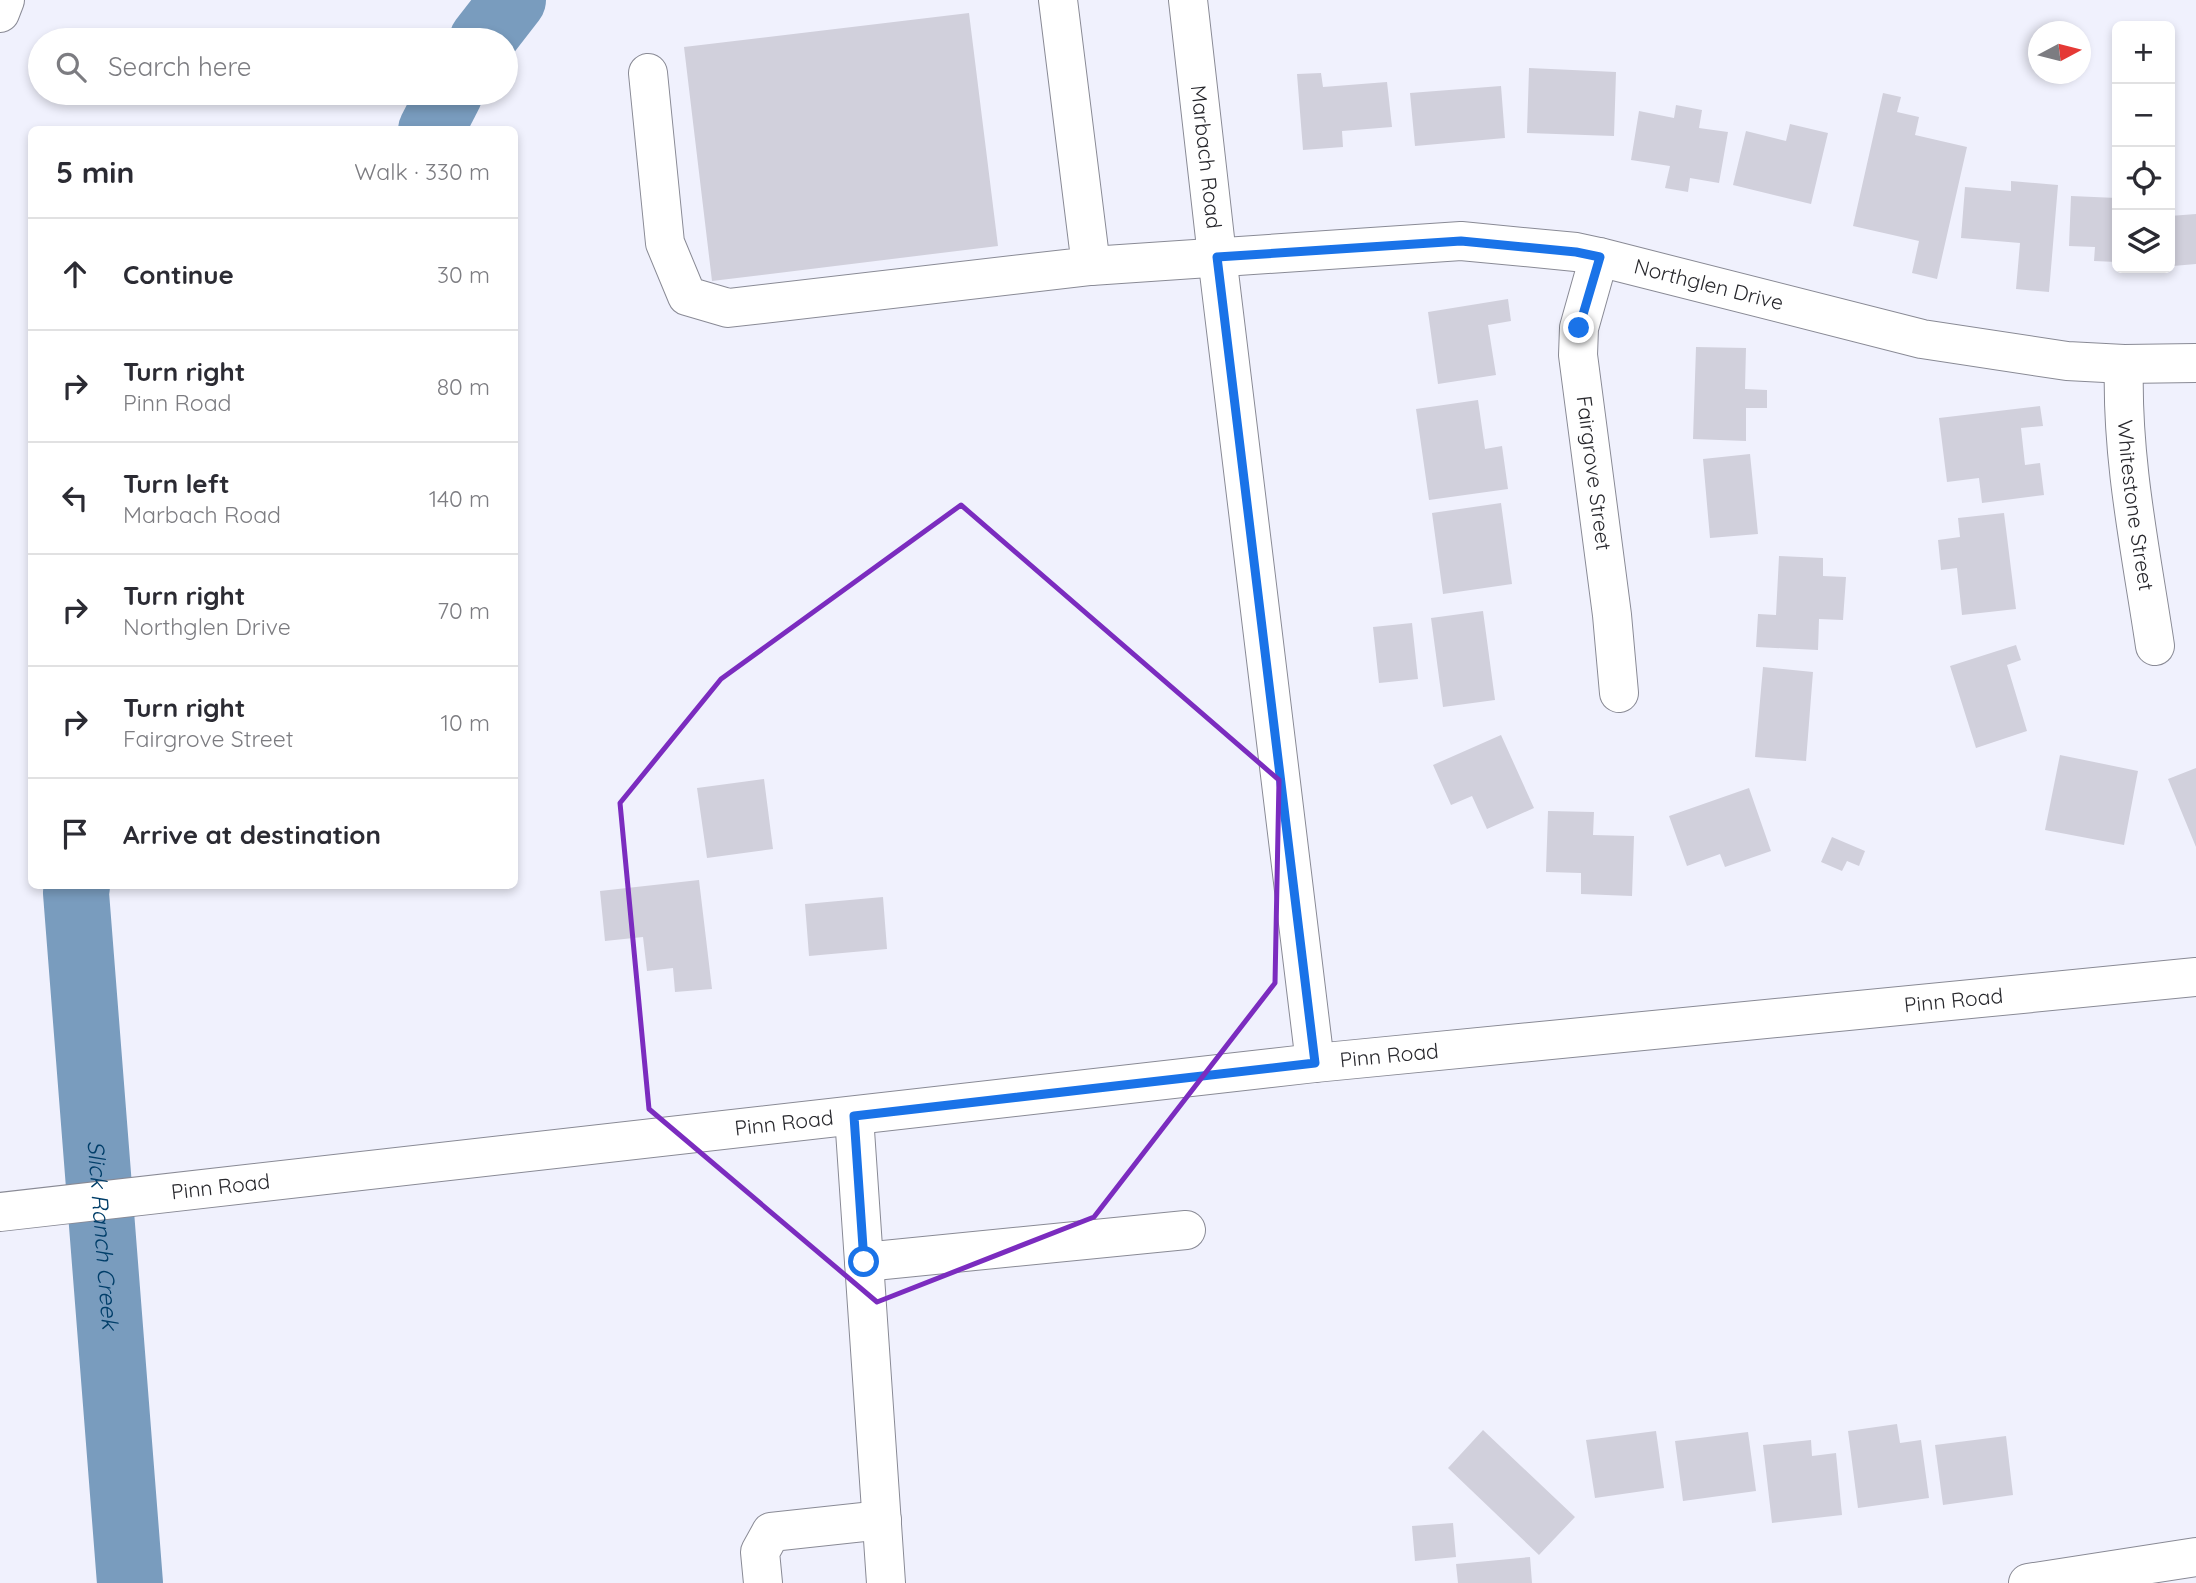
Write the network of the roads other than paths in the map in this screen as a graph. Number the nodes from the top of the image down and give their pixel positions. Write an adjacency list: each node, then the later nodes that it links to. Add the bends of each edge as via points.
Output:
1 (5, 0): 4 (street)
2 (1058, 0): 8 (street)
3 (1188, 0): 6 (street, Marbach Road)
4 (0, 13)
5 (648, 73): 8 (street, Northglen Drive, via 665,243 687,296 728,308)
6 (1217, 257): 7 (street, Northglen Drive, via 1461,241); 8 (street, Northglen Drive); 14 (street, Marbach Road)
7 (1600, 257): 9 (street, Northglen Drive, via 1922,340 2067,361); 12 (street, Fairgrove Street, via 1579,328 1578,355)
8 (1091, 266)
9 (2124, 363): 10 (street, Northglen Drive); 11 (street, Whitestone Street, via 2126,447)
10 (2196, 363)
11 (2155, 646)
12 (1619, 693)
13 (2196, 977): 14 (street, Pinn Road)
14 (1315, 1063): 15 (street, Pinn Road)
15 (854, 1116): 16 (street, Pinn Road); 18 (street)
16 (13, 1210)
17 (1186, 1230): 18 (street)
18 (864, 1262): 19 (street)
19 (882, 1520): 22 (street, via 771,1532 760,1552); 23 (street)
20 (2196, 1557): 21 (street)
21 (2078, 1580): 24 (street)
22 (763, 1583)
23 (886, 1583)
24 (2028, 1583)

